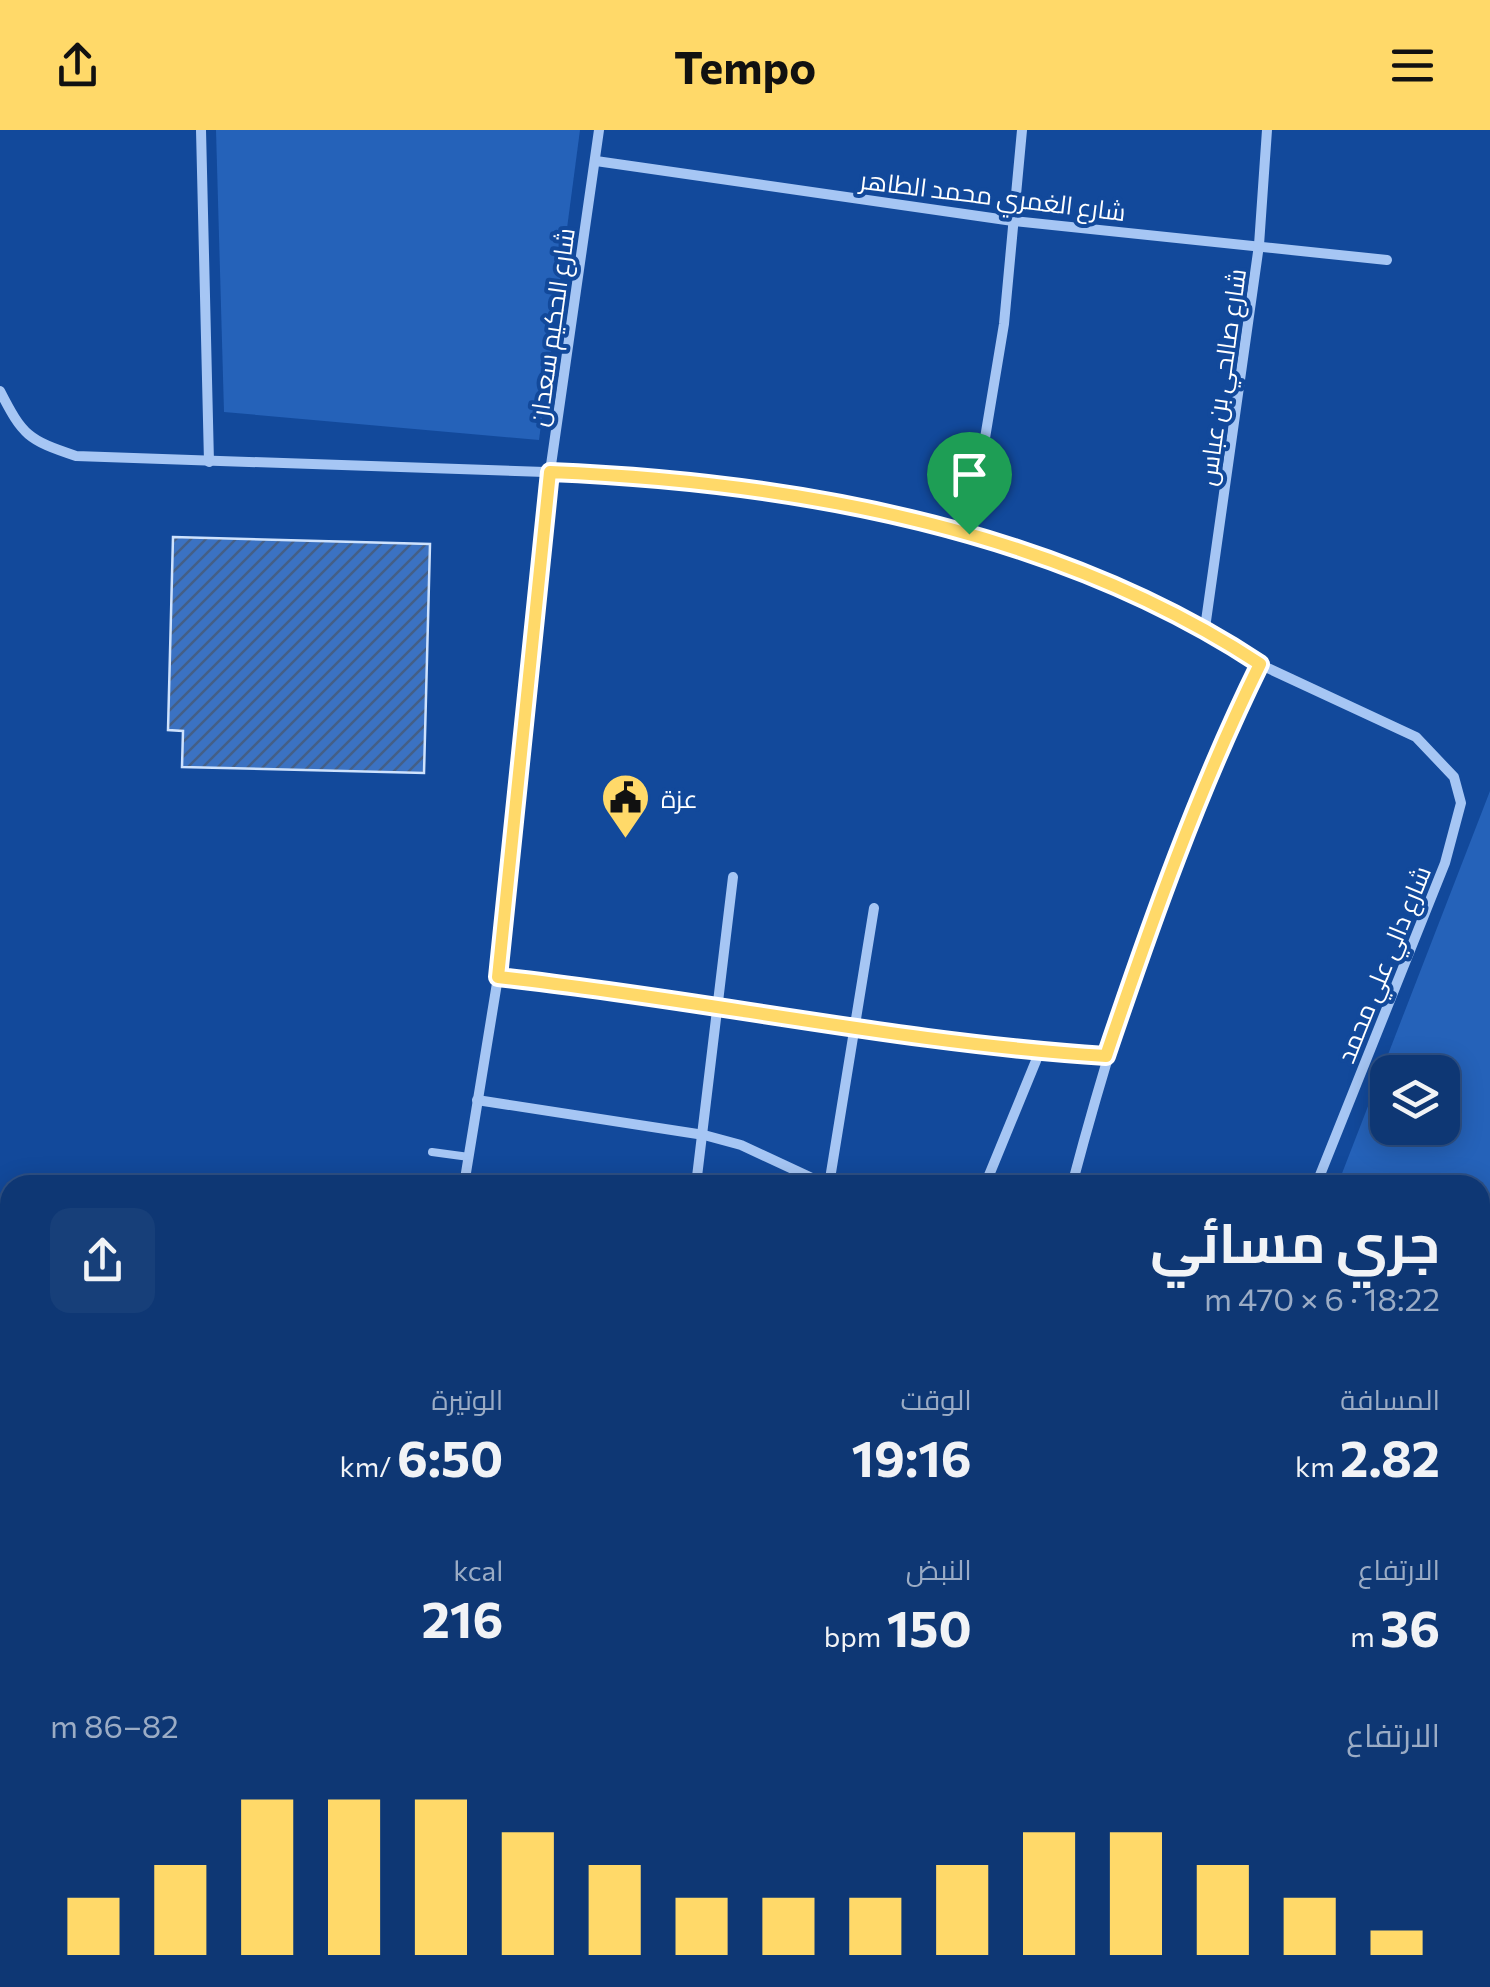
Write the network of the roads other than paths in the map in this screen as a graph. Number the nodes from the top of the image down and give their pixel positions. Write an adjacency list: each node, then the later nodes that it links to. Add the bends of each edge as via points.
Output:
1 (200, 130): 10 (street)
2 (599, 130): 5 (street, شارع الحكيم سعدان)
3 (1022, 130): 6 (street)
4 (1268, 130): 7 (street, شارع صالحي بن عباس)
5 (596, 161): 6 (street, شارع الغمري محمد الطاهر); 11 (street, شارع الحكيم سعدان)
6 (1014, 221): 7 (street, شارع الغمري محمد الطاهر); 12 (street)
7 (1259, 246): 8 (street, شارع الغمري محمد الطاهر); 13 (street, شارع صالحي بن عباس)
8 (1387, 260)
9 (0, 391): 10 (street, via 22,434 34,442 76,456)
10 (209, 462): 11 (street)
11 (550, 472): 12 (street, via 739,490); 17 (street, شارع الحكيم سعدان)
12 (969, 534): 13 (street, via 1136,594)
13 (1204, 628): 14 (street)
14 (1260, 664): 21 (street, via 1232,719); 32 (street, شارع دالي علي محمد, via 1416,737 1454,777 1460,802 1445,862)
15 (733, 877): 18 (street)
16 (874, 908): 19 (street)
17 (498, 977): 18 (street); 22 (street, شارع الحكيم سعدان)
18 (715, 1004): 19 (street); 23 (street)
19 (857, 1032): 20 (street); 29 (street)
20 (1040, 1052): 21 (street); 30 (street)
21 (1106, 1056): 31 (street)
22 (477, 1100): 23 (street); 25 (street, شارع الحكيم سعدان)
23 (704, 1136): 27 (street); 28 (street)
24 (432, 1152): 25 (lane)
25 (468, 1157): 26 (street, شارع الحكيم سعدان)
26 (465, 1175)
27 (698, 1175)
28 (806, 1175)
29 (830, 1175)
30 (989, 1175)
31 (1075, 1175)
32 (1320, 1175)

